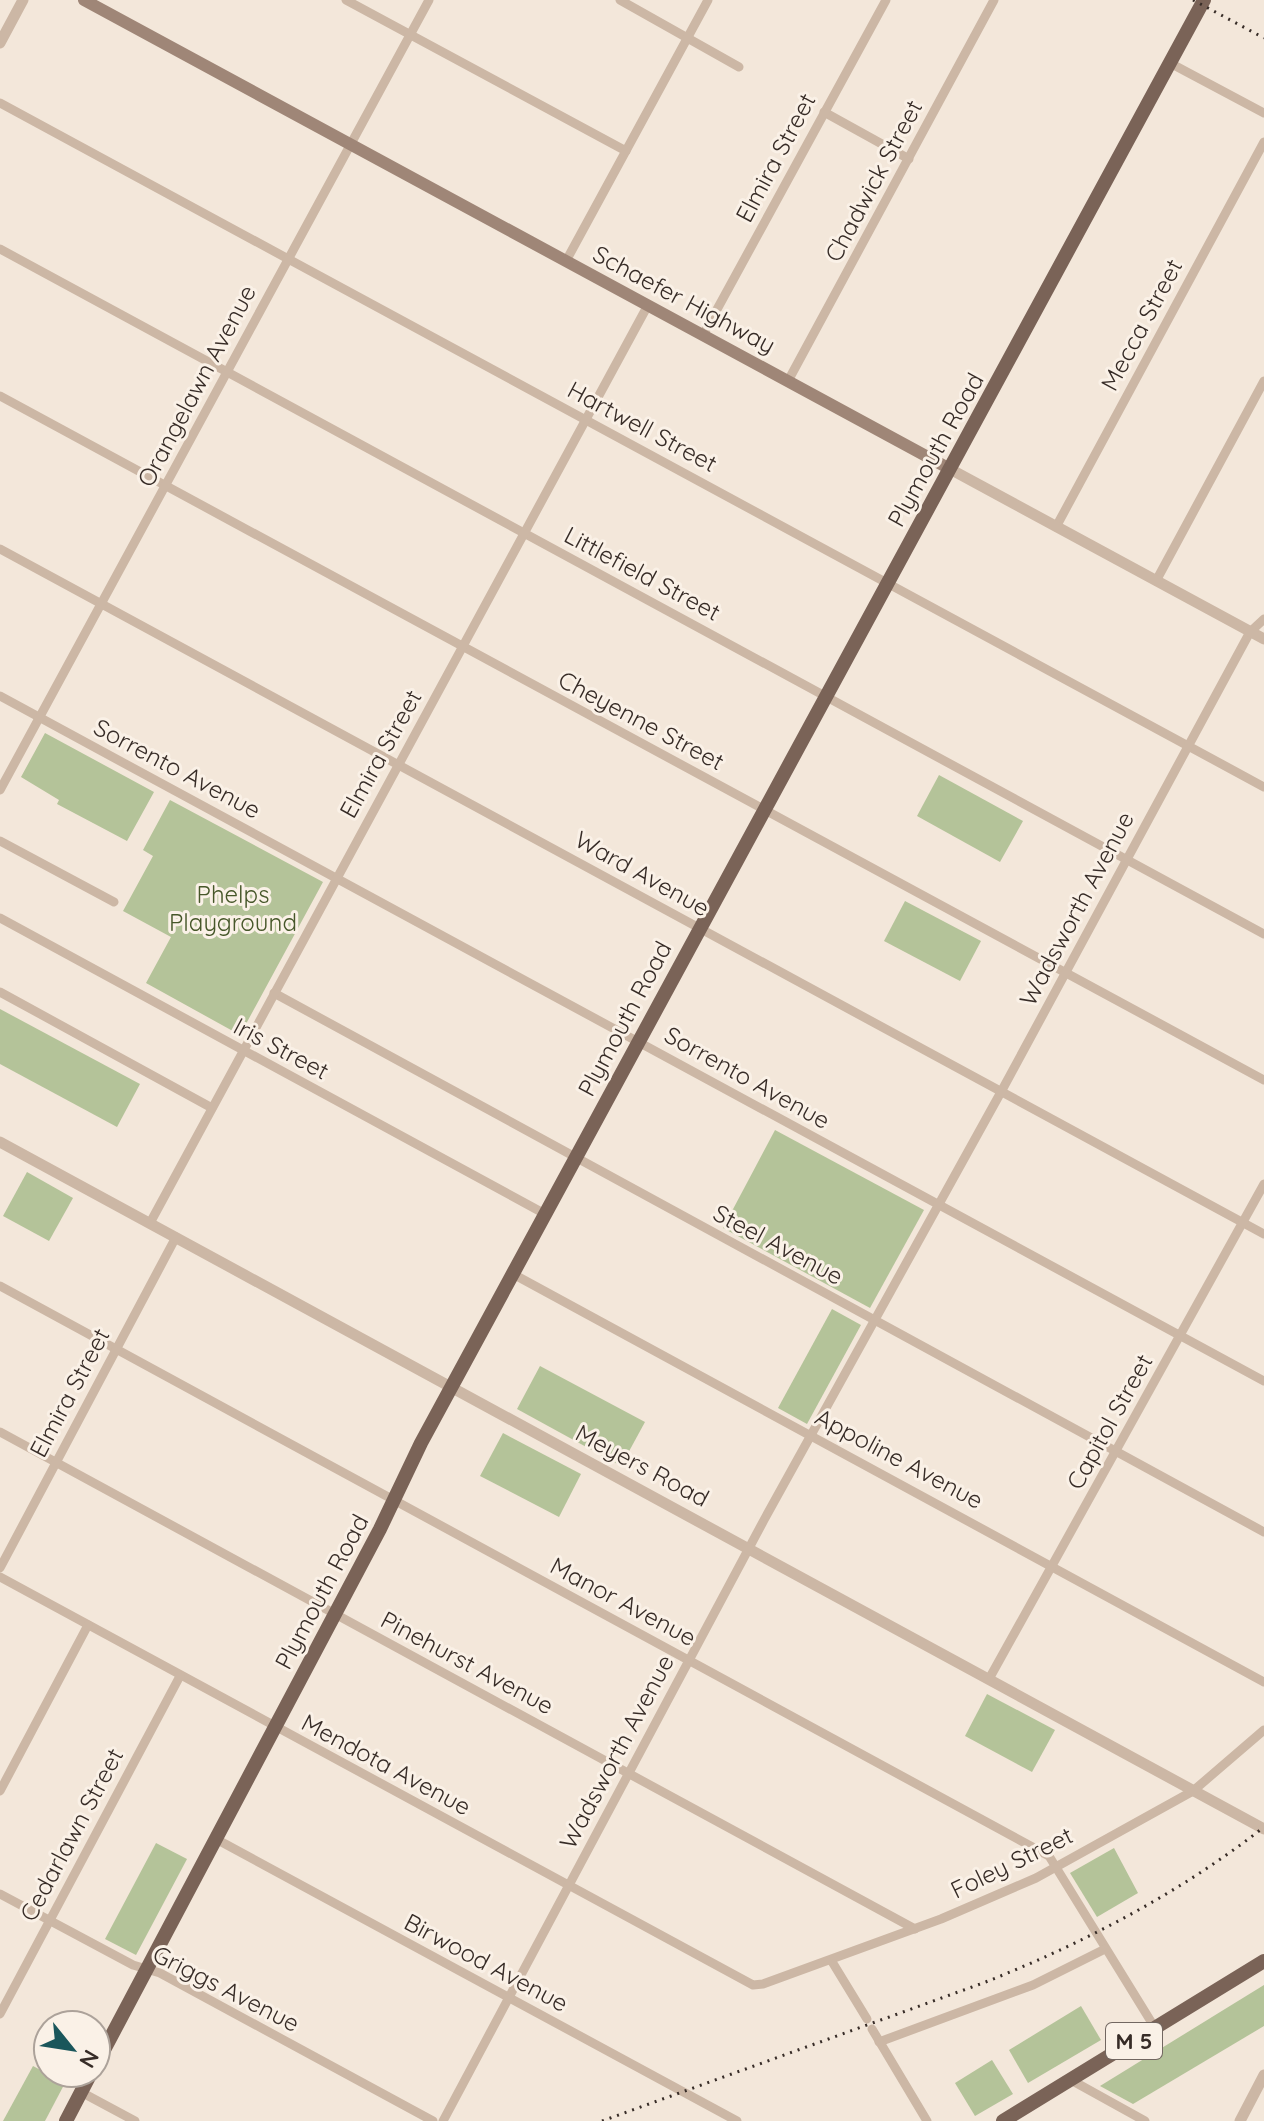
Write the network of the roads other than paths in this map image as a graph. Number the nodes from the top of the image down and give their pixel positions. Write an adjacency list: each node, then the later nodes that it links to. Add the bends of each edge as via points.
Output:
1 (23, 0): 12 (street)
2 (84, 0): 19 (main road, Schaefer Highway)
3 (346, 0): 10 (street)
4 (429, 0): 10 (street, Orangelawn Avenue)
5 (620, 0): 11 (street)
6 (708, 0): 11 (street)
7 (886, 0): 16 (street, Elmira Street)
8 (994, 0): 21 (street, Chadwick Street)
9 (1204, 0): 13 (main road, Plymouth Road)
10 (411, 34): 19 (street, Orangelawn Avenue); 20 (street)
11 (688, 38): 14 (street); 20 (street)
12 (0, 43)
13 (1170, 63): 17 (street); 32 (main road, Plymouth Road)
14 (739, 67)
15 (0, 103): 23 (street, Hartwell Street)
16 (824, 112): 21 (street); 26 (street, Elmira Street)
17 (1264, 113)
18 (1264, 142): 34 (street, Mecca Street)
19 (351, 145): 23 (street, Orangelawn Avenue); 24 (main road, Schaefer Highway)
20 (626, 151): 24 (street)
21 (909, 159): 28 (street, Chadwick Street)
22 (0, 249): 27 (street, Littlefield Street)
23 (287, 260): 27 (street, Orangelawn Avenue); 31 (street, Hartwell Street)
24 (566, 261): 25 (main road, Schaefer Highway)
25 (648, 305): 26 (main road, Schaefer Highway); 31 (street, Elmira Street)
26 (703, 335): 28 (main road, Schaefer Highway)
27 (227, 372): 33 (street, Orangelawn Avenue); 35 (street, Littlefield Street)
28 (788, 381): 32 (main road, Schaefer Highway)
29 (1264, 381): 37 (street)
30 (0, 396): 33 (street, Cheyenne Street)
31 (586, 420): 35 (street, Elmira Street); 38 (street, Hartwell Street)
32 (950, 469): 34 (street, Schaefer Highway); 38 (main road, Plymouth Road)
33 (166, 486): 39 (street, Orangelawn Avenue); 43 (street, Cheyenne Street)
34 (1056, 527): 37 (street, Schaefer Highway)
35 (524, 533): 43 (street, Elmira Street); 45 (street, Littlefield Street)
36 (0, 549): 39 (street, Ward Avenue)
37 (1156, 581): 41 (street, Schaefer Highway)
38 (888, 583): 45 (main road, Plymouth Road); 47 (street, Hartwell Street)
39 (101, 603): 46 (street, Orangelawn Avenue); 48 (street, Ward Avenue)
40 (1264, 619): 41 (street, Wadsworth Avenue)
41 (1250, 632): 42 (street, Schaefer Highway); 47 (street, Wadsworth Avenue)
42 (1264, 639)
43 (463, 646): 48 (street, Elmira Street); 51 (street, Cheyenne Street)
44 (0, 696): 46 (street, Sorrento Avenue)
45 (826, 696): 51 (main road, Plymouth Road); 53 (street, Littlefield Street)
46 (39, 717): 50 (street, Orangelawn Avenue); 54 (street, Sorrento Avenue)
47 (1188, 746): 49 (street, Hartwell Street); 53 (street, Wadsworth Avenue)
48 (398, 765): 54 (street, Elmira Street); 57 (street, Ward Avenue)
49 (1264, 787)
50 (0, 790)
51 (764, 809): 57 (main road, Plymouth Road); 59 (street, Cheyenne Street)
52 (0, 841): 55 (street)
53 (1127, 859): 58 (street, Littlefield Street); 59 (street, Wadsworth Avenue)
54 (336, 877): 61 (street, Elmira Street); 62 (street, Sorrento Avenue)
55 (114, 902)
56 (0, 918): 63 (street, Iris Street)
57 (700, 928): 62 (main road, Plymouth Road); 65 (street, Ward Avenue)
58 (1264, 934)
59 (1066, 973): 64 (street, Cheyenne Street); 65 (street, Wadsworth Avenue)
60 (0, 992): 66 (street)
61 (274, 993): 63 (street, Elmira Street); 68 (street, Steel Avenue)
62 (638, 1041): 68 (main road, Plymouth Road); 70 (street, Sorrento Avenue)
63 (242, 1051): 66 (street, Elmira Street); 71 (street, Iris Street)
64 (1264, 1080)
65 (1001, 1092): 70 (street, Wadsworth Avenue); 73 (street, Ward Avenue)
66 (212, 1108): 72 (street, Elmira Street)
67 (0, 1142): 72 (street, Meyers Road)
68 (575, 1157): 71 (main road, Plymouth Road); 78 (street, Steel Avenue)
69 (1264, 1184): 73 (street, Capitol Street)
70 (939, 1204): 78 (street, Wadsworth Avenue); 79 (street, Sorrento Avenue)
71 (545, 1214): 76 (main road, Plymouth Road)
72 (150, 1223): 75 (street, Meyers Road)
73 (1243, 1223): 74 (street, Ward Avenue); 79 (street, Capitol Street)
74 (1264, 1234)
75 (176, 1237): 80 (street, Elmira Street); 82 (street, Meyers Road)
76 (513, 1274): 82 (main road, Plymouth Road); 84 (street, Appoline Avenue)
77 (0, 1286): 80 (street, Manor Avenue)
78 (875, 1320): 84 (street, Wadsworth Avenue); 85 (street, Steel Avenue)
79 (1181, 1335): 81 (street, Sorrento Avenue); 85 (street, Capitol Street)
80 (117, 1349): 86 (street, Elmira Street); 87 (street, Manor Avenue)
81 (1264, 1381)
82 (451, 1388): 87 (main road, Plymouth Road); 89 (street, Meyers Road)
83 (0, 1432): 86 (street, Pinehurst Avenue)
84 (811, 1435): 89 (street, Wadsworth Avenue); 90 (street, Appoline Avenue)
85 (1117, 1451): 88 (street, Steel Avenue); 90 (street, Capitol Street)
86 (56, 1463): 91 (street, Elmira Street); 93 (street, Pinehurst Avenue)
87 (394, 1501): 93 (main road, Plymouth Road); 95 (street, Manor Avenue)
88 (1264, 1532)
89 (748, 1549): 95 (street, Wadsworth Avenue); 97 (street, Meyers Road)
90 (1053, 1566): 97 (street, Capitol Street); 98 (street, Appoline Avenue)
91 (0, 1568)
92 (0, 1577): 94 (street, Mendota Avenue)
93 (335, 1615): 99 (main road, Plymouth Road); 101 (street, Pinehurst Avenue)
94 (88, 1625): 96 (street, Mendota Avenue); 102 (street)
95 (689, 1661): 101 (street, Wadsworth Avenue); 106 (street, Manor Avenue, via 1049,1856)
96 (180, 1676): 99 (street, Mendota Avenue); 109 (street, Cedarlawn Street)
97 (989, 1679): 103 (street, Meyers Road)
98 (1264, 1682)
99 (275, 1728): 105 (main road, Plymouth Road); 107 (street, Mendota Avenue)
100 (1264, 1730): 103 (street, Foley Street)
101 (629, 1774): 107 (street, Wadsworth Avenue); 110 (street, Pinehurst Avenue)
102 (0, 1791)
103 (1193, 1791): 104 (street, Meyers Road); 106 (street, Foley Street)
104 (1264, 1829)
105 (216, 1839): 114 (main road, Plymouth Road); 116 (street, Birwood Avenue)
106 (1057, 1866): 110 (street, Foley Street); 111 (street, Manor Avenue)
107 (569, 1887): 115 (street, Mendota Avenue); 116 (street, Wadsworth Avenue)
108 (0, 1894): 109 (street, Griggs Avenue)
109 (50, 1920): 114 (street, Griggs Avenue); 117 (street, Cedarlawn Street)
110 (915, 1929): 112 (street, Foley Street)
111 (1105, 1949): 119 (street, Manor Avenue); 122 (street, via 1033,1985)
112 (831, 1960): 115 (street, Foley Street); 118 (street)
113 (1264, 1961): 119 (main road, M 5)
114 (147, 1969): 121 (main road, Plymouth Road); 129 (street, Griggs Avenue)
115 (753, 1985)
116 (509, 1998): 130 (street, Wadsworth Avenue); 131 (street, Birwood Avenue)
117 (0, 2014)
118 (867, 2019)
119 (1155, 2028): 123 (main road, M 5)
120 (872, 2029): 122 (street)
121 (112, 2035)
122 (879, 2042): 132 (street)
123 (1071, 2080): 133 (main road, M 5); 134 (street)
124 (1262, 2082): 135 (street)
125 (83, 2089): 126 (main road)
126 (81, 2092): 127 (main road); 128 (street)
127 (66, 2121)
128 (135, 2121)
129 (433, 2121)
130 (443, 2121)
131 (737, 2121)
132 (927, 2121)
133 (1003, 2121)
134 (1145, 2121)
135 (1240, 2121)

